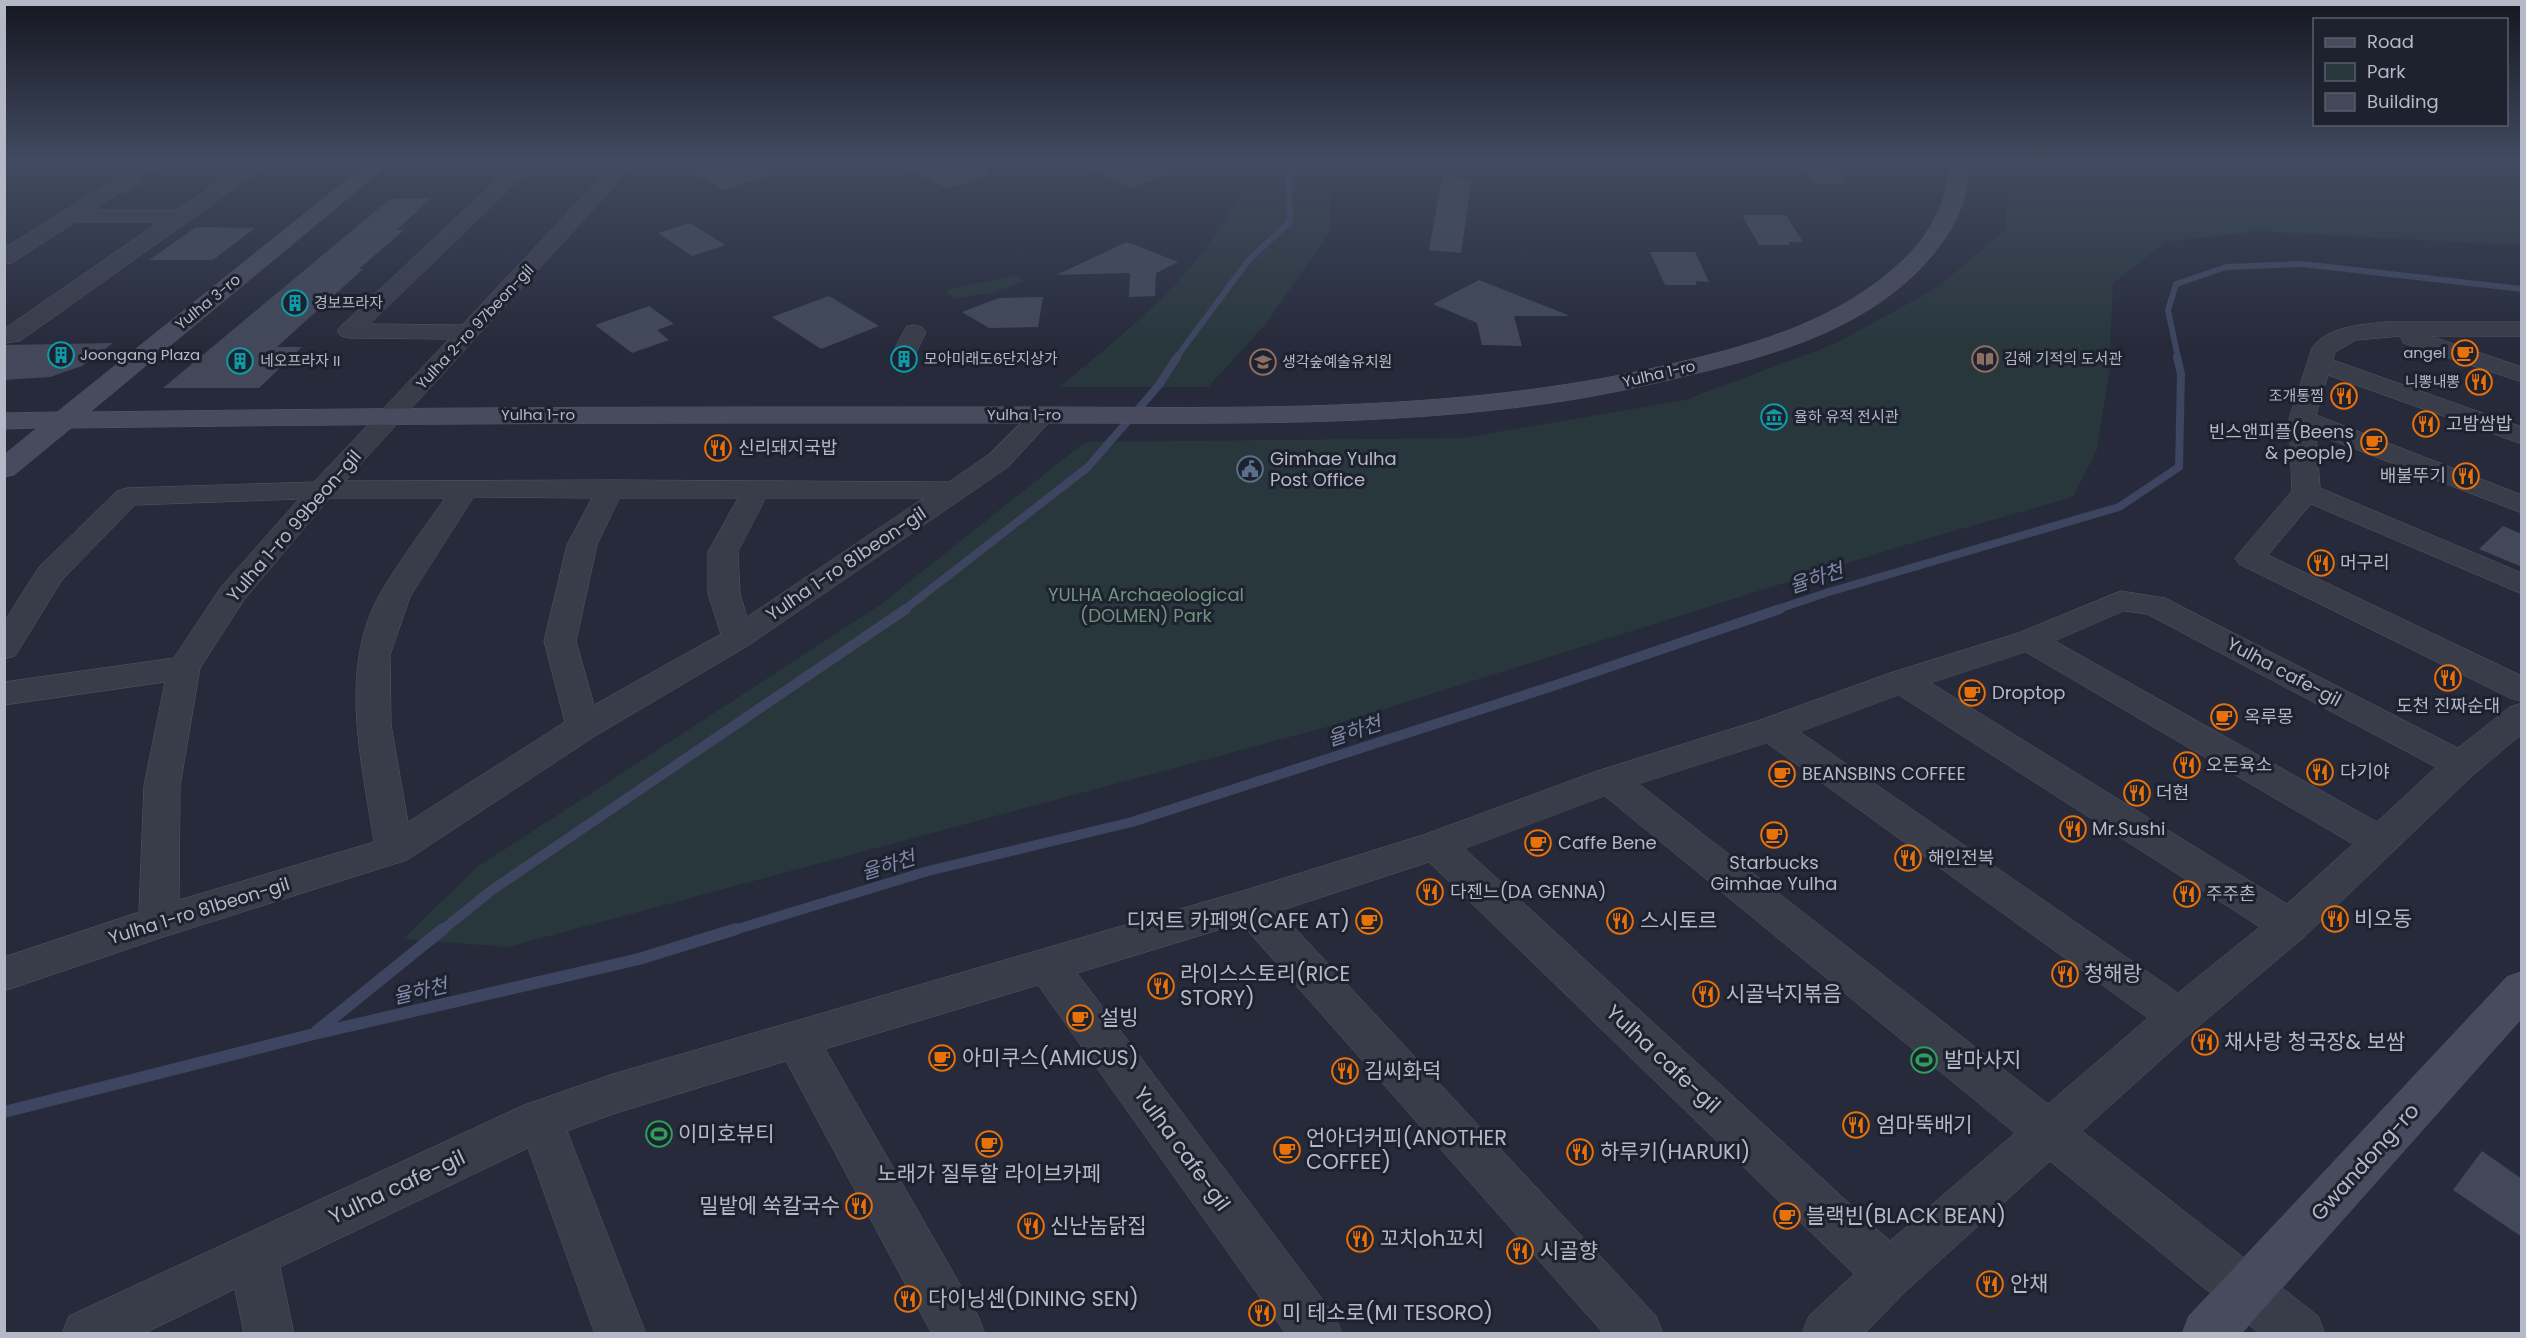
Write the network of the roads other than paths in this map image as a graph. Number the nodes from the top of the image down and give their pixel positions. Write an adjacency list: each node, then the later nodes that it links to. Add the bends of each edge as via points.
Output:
1 (61, 221): 7 (street)
2 (174, 221): 11 (street, via 11,336)
3 (308, 221): 17 (street, Yulha 3-ro)
4 (464, 221): 10 (street, via 349,331)
5 (572, 221): 10 (street, Yulha 2-ro 97beon-gil)
6 (1944, 221): 15 (street, Yulha 1-ro, via 1934,241 1895,282 1838,321 1790,340 1687,369 1571,394 1427,410)
7 (4, 258)
8 (2385, 329): 9 (street); 12 (street, via 2350,333 2324,348); 13 (street)
9 (2522, 329)
10 (470, 332): 14 (street, Yulha 2-ro 97beon-gil)
11 (4, 336)
12 (2318, 363): 16 (street); 19 (street)
13 (2522, 375)
14 (393, 415): 15 (street, Yulha 1-ro); 17 (street, Yulha 1-ro); 23 (street, Yulha 1-ro 99beon-gil)
15 (1057, 415): 25 (street, Yulha 1-ro 81beon-gil)
16 (2302, 419): 26 (street); 27 (street)
17 (62, 420): 18 (street, Yulha 1-ro); 20 (street, Yulha 3-ro)
18 (4, 421)
19 (2522, 436)
20 (4, 469)
21 (612, 488): 22 (street, Yulha 1-ro 81beon-gil); 24 (street, Yulha 1-ro 81beon-gil); 37 (street, via 582,545 560,641)
22 (465, 489): 23 (street, Yulha 1-ro 81beon-gil); 43 (street, via 394,597 374,655 374,725)
23 (322, 490): 31 (street, Yulha 1-ro 81beon-gil, via 127,497 50,574); 32 (street, Yulha 1-ro 99beon-gil, via 232,594)
24 (756, 490): 25 (street, Yulha 1-ro 81beon-gil); 29 (street, via 723,552 724,594)
25 (955, 490): 29 (street, Yulha 1-ro 81beon-gil)
26 (2306, 492): 28 (street); 34 (street, via 2250,558)
27 (2522, 505)
28 (2522, 585)
29 (738, 638): 37 (street, Yulha 1-ro 81beon-gil)
30 (2029, 640): 33 (street, Yulha cafe-gil); 39 (street, Yulha cafe-gil, via 2121,601 2154,604); 41 (street)
31 (4, 648)
32 (184, 668): 35 (street); 45 (street, Yulha 1-ro 99beon-gil, via 162,786)
33 (1902, 681): 38 (street, Yulha cafe-gil); 46 (street)
34 (2522, 690)
35 (4, 694)
36 (2522, 715): 39 (street)
37 (583, 727): 43 (street, Yulha 1-ro 81beon-gil)
38 (1772, 729): 40 (street, Yulha cafe-gil); 50 (street)
39 (2461, 765): 41 (street)
40 (1610, 780): 42 (street, Yulha cafe-gil); 53 (street)
41 (2379, 841): 46 (street)
42 (1436, 845): 44 (street, Yulha cafe-gil); 55 (street, Yulha cafe-gil)
43 (394, 850): 45 (street, Yulha 1-ro 81beon-gil)
44 (1249, 905): 47 (street, Yulha cafe-gil); 62 (street)
45 (159, 922): 48 (street, Yulha 1-ro 81beon-gil)
46 (2290, 926): 50 (street)
47 (1047, 965): 51 (street, Yulha cafe-gil); 61 (street, Yulha cafe-gil)
48 (4, 974)
49 (2522, 989): 56 (street, Gwandong-ro)
50 (2179, 1017): 53 (street)
51 (796, 1038): 52 (street, Yulha cafe-gil); 60 (street)
52 (540, 1120): 54 (street, Yulha cafe-gil); 59 (street)
53 (2052, 1132): 55 (street); 56 (street)
54 (253, 1254): 57 (street, Yulha cafe-gil); 58 (street)
55 (1889, 1274): 63 (street)
56 (2247, 1291): 64 (street, Gwandong-ro); 65 (street)
57 (87, 1334)
58 (269, 1334)
59 (621, 1334)
60 (960, 1334)
61 (1317, 1334)
62 (1638, 1334)
63 (1827, 1334)
64 (2206, 1334)
65 (2300, 1334)

